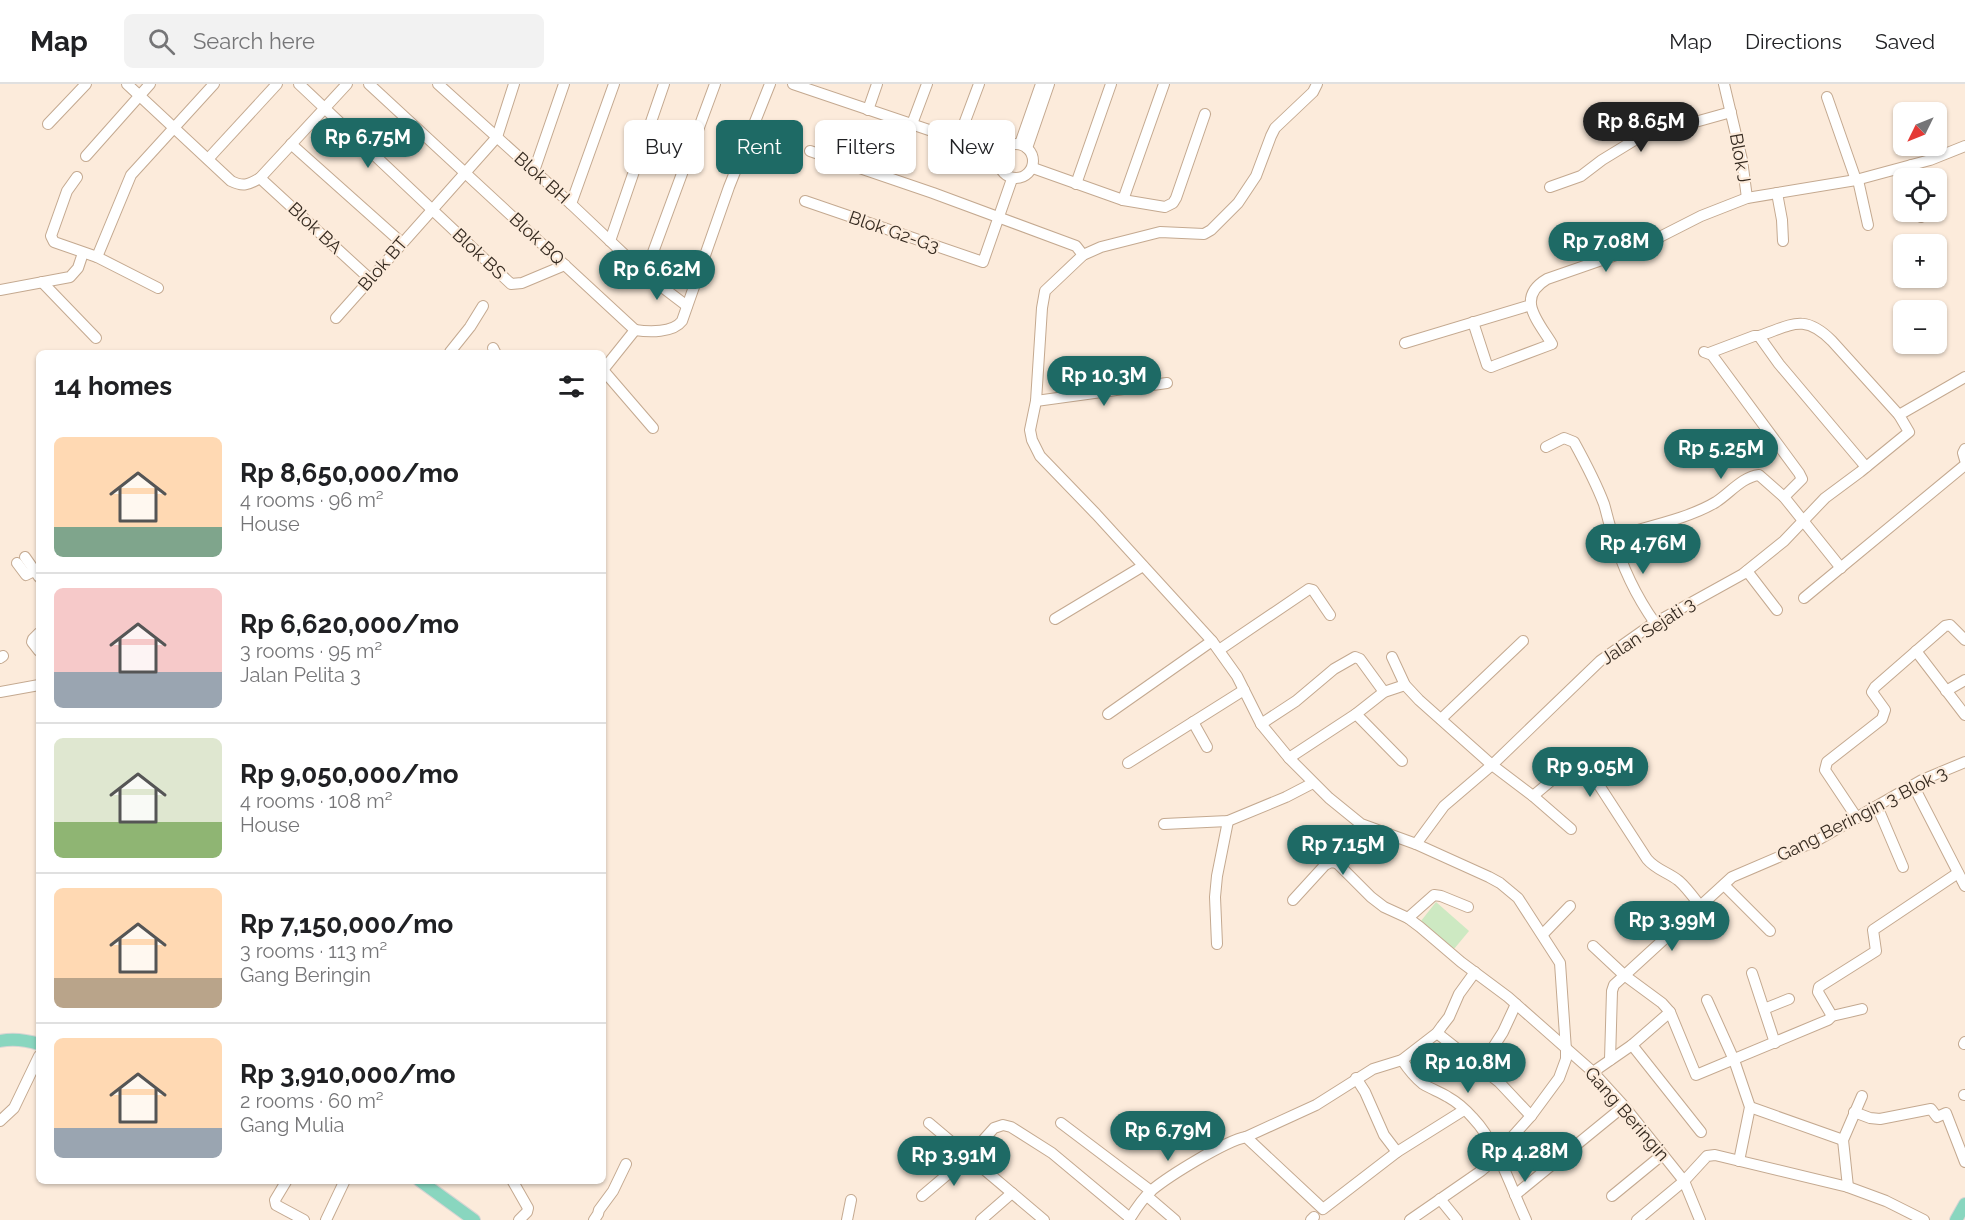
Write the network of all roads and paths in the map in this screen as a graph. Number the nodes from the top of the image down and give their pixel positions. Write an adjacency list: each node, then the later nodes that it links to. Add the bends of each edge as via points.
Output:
1 (86, 84): 38 (street)
2 (127, 84): 27 (street)
3 (150, 84): 27 (street)
4 (214, 84): 39 (street)
5 (277, 84): 47 (street)
6 (299, 84): 29 (street)
7 (346, 84): 29 (street)
8 (369, 84): 52 (street, Blok BQ)
9 (438, 84): 40 (street, Blok BH)
10 (564, 84): 51 (street)
11 (614, 84): 66 (street)
12 (664, 84): 33 (street)
13 (715, 84): 34 (street)
14 (770, 84): 83 (street)
15 (793, 84): 26 (street)
16 (877, 84): 30 (street)
17 (927, 84): 36 (street)
18 (979, 84): 37 (street)
19 (1041, 84): 43 (street)
20 (1049, 84): 43 (street)
21 (1110, 84): 60 (street)
22 (1164, 84): 64 (street)
23 (1317, 84): 74 (street, via 1275,128 1256,176 1238,203 1211,230 1204,234 1160,232)
24 (1724, 84): 31 (street, Blok J)
25 (512, 85): 40 (street)
26 (822, 89): 30 (street)
27 (140, 95): 39 (street); 46 (street)
28 (1827, 97): 59 (street)
29 (324, 108): 41 (street); 67 (street)
30 (868, 110): 35 (street)
31 (1731, 112): 61 (street, via 1638,138 1581,176); 63 (street, Blok J)
32 (1205, 114): 64 (street, via 1173,203 1165,207)
33 (651, 120)
34 (702, 120)
35 (899, 120)
36 (914, 120)
37 (966, 120)
38 (48, 124)
39 (174, 127): 47 (street); 75 (street, via 130,177)
40 (497, 137): 51 (street, Blok BH); 52 (street, Blok BT)
41 (291, 144): 57 (street); 72 (street)
42 (1015, 145): 43 (street)
43 (1023, 146): 49 (street, via 1034,158)
44 (1965, 146): 48 (street)
45 (810, 151): 68 (street)
46 (86, 156)
47 (208, 159): 57 (street, via 239,185)
48 (1911, 165): 50 (street); 59 (street)
49 (1033, 168): 58 (street, via 1023,178); 60 (street)
50 (1912, 168)
51 (534, 171): 66 (street, Blok BH)
52 (465, 173): 67 (street, Blok BT); 76 (street, Blok BQ)
53 (633, 174): 70 (street)
54 (682, 174): 77 (street)
55 (1004, 174): 58 (street)
56 (77, 177): 73 (street, via 67,191 51,236 54,242)
57 (260, 178): 78 (street, Blok BA)
58 (1012, 179): 68 (street)
59 (1857, 180): 62 (street); 69 (street)
60 (1076, 184): 64 (street)
61 (1550, 187)
62 (1778, 193): 63 (street); 71 (street)
63 (1747, 198): 84 (street, via 1642,246 1547,279 1537,285)
64 (1123, 200)
65 (804, 201): 68 (street, Blok G2-G3, via 983,262)
66 (571, 204): 70 (street, Blok BH)
67 (431, 210): 72 (street, Blok BT); 76 (street, Blok BS, via 512,284)
68 (999, 217): 74 (street, via 1076,246)
69 (1869, 225)
70 (610, 241): 77 (street, Blok BH)
71 (1783, 241)
72 (402, 243): 78 (street, Blok BT)
73 (83, 253): 75 (street); 79 (street, via 70,277)
74 (1083, 255): 96 (street, via 1043,295)
75 (97, 257): 80 (street)
76 (565, 266): 87 (street, Blok BQ)
77 (645, 274): 83 (street, Blok BH)
78 (370, 279): 85 (street, Blok BT)
79 (42, 282): 81 (street); 89 (street)
80 (158, 288)
81 (0, 290)
82 (483, 306): 91 (street)
83 (687, 306): 87 (street, via 676,327)
84 (1531, 306): 86 (street); 86 (street, via 1552,345 1491,367)
85 (336, 318)
86 (1473, 322): 90 (street)
87 (635, 330): 92 (street)
88 (1759, 336): 97 (street, via 1800,323 1821,330); 103 (street); 104 (street, via 1707,352 1799,473 1802,479)
89 (96, 338)
90 (1405, 343)
91 (452, 350)
92 (606, 366)
93 (606, 373): 98 (street)
94 (1965, 377): 97 (street)
95 (1167, 383): 96 (street)
96 (1036, 401): 108 (street, via 1030,430 1040,456)
97 (1899, 415): 103 (street, Jalan Sejati 3, via 1909,432)
98 (653, 428)
99 (1546, 447): 106 (street, via 1564,438 1574,442 1604,505)
100 (1965, 449): 101 (street)
101 (1965, 460)
102 (1965, 465): 109 (street)
103 (1866, 467): 105 (street, Jalan Sejati 3, via 1825,498)
104 (1784, 497): 105 (street); 106 (street, via 1759,475 1751,476 1694,513)
105 (1803, 523): 109 (street); 110 (street, Jalan Sejati 3)
106 (1613, 537): 116 (street, via 1639,600)
107 (21, 560): 111 (street)
108 (1143, 566): 115 (street); 119 (street)
109 (1841, 568): 112 (street)
110 (1747, 571): 113 (street); 116 (street, Jalan Sejati 3)
111 (36, 573)
112 (1804, 598)
113 (1777, 610)
114 (1330, 615): 119 (street, via 1309,589)
115 (1055, 619)
116 (1655, 622): 140 (street, Jalan Sejati 3, via 1600,661)
117 (1965, 640): 120 (street, via 1955,628 1945,626)
118 (1523, 641): 132 (street)
119 (1215, 645): 126 (street); 129 (street)
120 (1916, 651): 127 (street); 145 (street, via 1872,692 1885,710 1882,719 1827,762 1825,770)
121 (1392, 657): 124 (street)
122 (1965, 680): 127 (street)
123 (36, 685): 125 (street)
124 (1405, 685): 128 (street); 132 (street)
125 (1, 688)
126 (1244, 690): 133 (street); 134 (street)
127 (1946, 691): 131 (street)
128 (1384, 692): 130 (street); 134 (street, via 1355,657)
129 (1108, 714)
130 (1356, 714): 136 (street); 137 (street)
131 (1965, 715)
132 (1441, 719): 140 (street)
133 (1193, 722): 135 (street); 139 (street)
134 (1261, 724): 136 (street)
135 (1207, 747)
136 (1289, 758): 141 (street)
137 (1402, 761)
138 (1965, 762): 142 (street, Gang Beringin 3 Blok 3)
139 (1128, 763)
140 (1491, 765): 143 (street); 150 (street, Jalan Sejati 3, via 1444,806)
141 (1314, 783): 146 (street); 148 (street, via 1349,816)
142 (1913, 785): 144 (street, Gang Beringin 3 Blok 3); 153 (street)
143 (1533, 796): 149 (street); 159 (street, via 1582,759 1653,867 1680,881)
144 (1877, 806): 145 (street, Gang Beringin 3 Blok 3); 152 (street)
145 (1857, 818): 154 (street, Gang Beringin 3 Blok 3, via 1816,841 1737,874)
146 (1228, 821): 147 (street); 163 (street, via 1215,897)
147 (1164, 824)
148 (1371, 828): 150 (street); 151 (street)
149 (1571, 829)
150 (1416, 844): 162 (street, via 1500,883 1518,898)
151 (1337, 863): 156 (street, via 1325,865); 160 (street, Gang Beringin, via 1371,897)
152 (1903, 867)
153 (1958, 873): 155 (street); 174 (street, via 1873,930 1876,951 1819,987)
154 (1724, 885): 159 (street, Gang Beringin 3 Blok 3); 161 (street)
155 (1965, 886)
156 (1293, 900)
157 (1570, 906): 162 (street)
158 (1468, 907): 160 (street, via 1434,895)
159 (1701, 907): 167 (street, Gang Beringin 3 Blok 3)
160 (1408, 918): 165 (street, Gang Beringin)
161 (1770, 932)
162 (1543, 934): 180 (street, via 1560,963)
163 (1217, 944)
164 (1593, 946): 167 (street)
165 (1475, 972): 170 (street, Gang Beringin); 175 (street)
166 (1752, 973): 171 (street)
167 (1624, 975): 173 (street); 181 (street, via 1613,988)
168 (1789, 999): 171 (street)
169 (1707, 1000): 183 (street)
170 (1516, 1004): 180 (street, Gang Beringin); 185 (street)
171 (1764, 1009): 178 (street)
172 (1862, 1009): 174 (street)
173 (1670, 1012): 179 (street); 183 (street, via 1696,1075)
174 (1832, 1016): 178 (street)
175 (1437, 1033): 182 (street); 185 (street)
176 (0, 1041): 177 (main road)
177 (36, 1043)
178 (1775, 1043): 183 (street)
179 (1632, 1045): 181 (street); 197 (street)
180 (1566, 1050): 186 (street, Gang Beringin); 193 (street, via 1559,1078)
181 (1610, 1059): 186 (street)
182 (1402, 1060): 187 (street); 191 (street, via 1422,1083)
183 (1734, 1060): 190 (street)
184 (36, 1062): 194 (street, via 14,1108)
185 (1480, 1068): 193 (street)
186 (1593, 1072): 189 (street, Gang Beringin)
187 (1356, 1078): 198 (street, via 1316,1105); 200 (street, via 1384,1135)
188 (1862, 1096): 192 (street)
189 (1624, 1106): 201 (street, Gang Beringin); 215 (street)
190 (1750, 1107): 199 (street); 204 (street)
191 (1464, 1110): 200 (street); 202 (street)
192 (1854, 1112): 199 (street); 205 (street, via 1880,1119 1931,1109 1937,1117 1946,1113)
193 (1531, 1116): 202 (street)
194 (0, 1121)
195 (929, 1123): 203 (street)
196 (1061, 1123): 214 (street)
197 (1701, 1132)
198 (1242, 1138): 200 (street, via 1323,1209); 214 (street, via 1176,1173)
199 (1843, 1140): 212 (street)
200 (1397, 1152)
201 (1662, 1155): 207 (street, Gang Beringin); 217 (street)
202 (1499, 1156): 215 (street); 218 (street)
203 (968, 1157): 213 (street); 216 (street); 221 (street, via 994,1128 1011,1127 1052,1153)
204 (1739, 1161): 207 (street, via 1707,1156); 212 (street)
205 (1965, 1162)
206 (627, 1164): 226 (street)
207 (1684, 1181): 234 (street); 235 (street, Gang Beringin)
208 (284, 1184): 222 (street, via 274,1200 276,1205)
209 (343, 1184): 223 (street)
210 (425, 1184): 224 (main road)
211 (514, 1184): 225 (street, via 528,1208)
212 (1848, 1187): 236 (street)
213 (1012, 1193): 228 (street); 229 (street)
214 (1149, 1194): 221 (street); 230 (street)
215 (1515, 1195): 233 (street)
216 (922, 1196)
217 (1612, 1197)
218 (1440, 1199): 231 (street); 232 (street)
219 (851, 1200): 227 (street)
220 (1965, 1204): 237 (main road)
221 (1129, 1219)
222 (304, 1220)
223 (326, 1220)
224 (474, 1220)
225 (519, 1220)
226 (594, 1220)
227 (847, 1220)
228 (981, 1220)
229 (1044, 1220)
230 (1175, 1220)
231 (1410, 1220)
232 (1457, 1220)
233 (1526, 1220)
234 (1637, 1220)
235 (1700, 1220)
236 (1924, 1220)
237 (1956, 1220)

